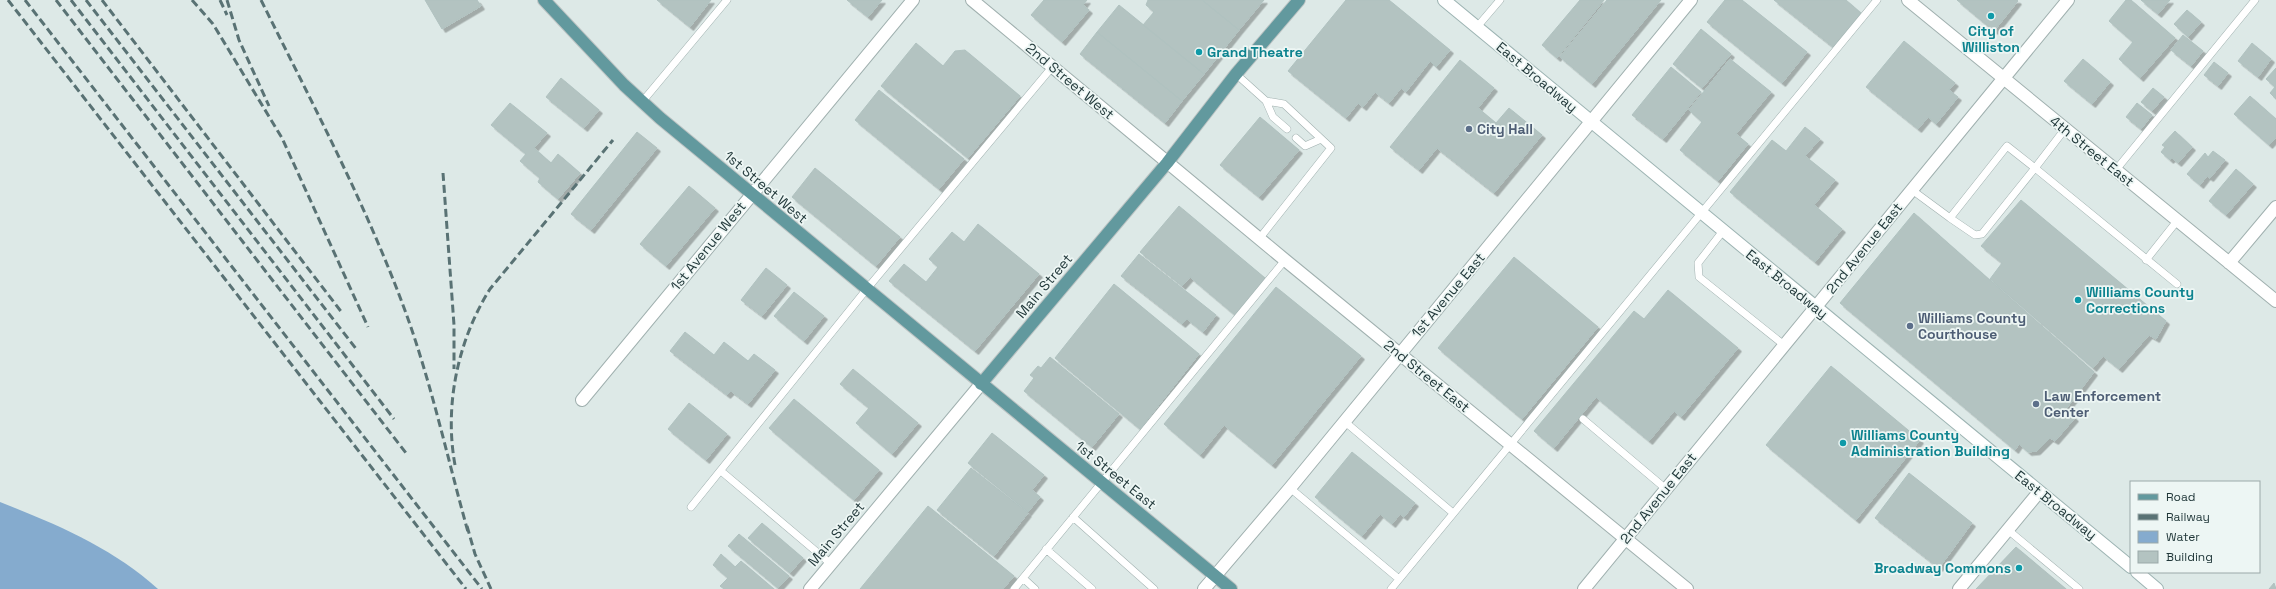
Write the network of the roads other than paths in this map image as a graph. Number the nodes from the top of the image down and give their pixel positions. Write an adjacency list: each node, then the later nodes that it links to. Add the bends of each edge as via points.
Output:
1 (544, 0): 18 (main road, 1st Street West)
2 (727, 0): 18 (lane)
3 (913, 0): 28 (street, 1st Avenue West)
4 (972, 0): 14 (street, 2nd Street West)
5 (1298, 0): 15 (main road, Main Street)
6 (1444, 0): 13 (street, East Broadway)
7 (1500, 0): 13 (lane)
8 (1691, 0): 19 (street, 1st Avenue East)
9 (1877, 0): 30 (lane)
10 (1908, 0): 16 (street, 4th Street East)
11 (2068, 0): 16 (street, 2nd Avenue East)
12 (2255, 0): 26 (lane)
13 (1477, 28): 19 (street, East Broadway)
14 (1052, 66): 24 (street, 2nd Street West); 39 (lane)
15 (1236, 74): 17 (lane); 24 (main road, Main Street)
16 (2004, 79): 21 (street, 4th Street East); 27 (street, 2nd Avenue East)
17 (1266, 101): 20 (lane, via 1273,117); 23 (lane, via 1284,104)
18 (642, 102): 28 (main road, 1st Street West)
19 (1591, 122): 30 (street, East Broadway); 43 (street, 1st Avenue East)
20 (1287, 129)
21 (2065, 129): 25 (lane); 26 (street, 4th Street East)
22 (1296, 138): 23 (lane, via 1305,146)
23 (1321, 139): 34 (lane, via 1331,148)
24 (1167, 163): 34 (street, 2nd Street East); 44 (main road, Main Street)
25 (2035, 168): 31 (lane, via 1982,234 1975,235); 31 (lane, via 2007,146); 36 (lane)
26 (2115, 171): 32 (street, 4th Street East)
27 (1912, 190): 31 (lane); 41 (street, 2nd Avenue East)
28 (750, 194): 39 (main road, 1st Street West); 45 (street, 1st Avenue West)
29 (2276, 207): 37 (street)
30 (1700, 213): 33 (street, East Broadway); 48 (lane)
31 (1950, 218)
32 (2177, 221): 36 (lane); 37 (street, 4th Street East)
33 (1723, 232): 41 (street, East Broadway); 42 (lane, via 1698,263 1699,277)
34 (1259, 239): 35 (street, 2nd Street East)
35 (1285, 260): 43 (street, 2nd Street East); 50 (lane)
36 (2146, 260): 38 (lane)
37 (2229, 263): 40 (street, 4th Street East)
38 (2177, 284)
39 (866, 290): 44 (main road, 1st Street West); 49 (lane)
40 (2276, 301)
41 (1815, 308): 42 (street, 2nd Avenue East); 53 (street, East Broadway)
42 (1784, 346): 52 (street, 2nd Avenue East)
43 (1399, 353): 47 (street, 1st Avenue East); 48 (street, 2nd Street East)
44 (981, 384): 50 (main road, 1st Street East); 61 (street, Main Street)
45 (582, 400)
46 (1583, 419): 52 (lane)
47 (1344, 421): 51 (street, 1st Avenue East); 55 (lane)
48 (1510, 444): 55 (lane); 58 (street, 2nd Street East)
49 (721, 471): 54 (lane); 61 (lane)
50 (1101, 483): 56 (lane); 63 (main road, 1st Street East)
51 (1290, 488): 63 (street, 1st Avenue East); 65 (lane)
52 (1666, 489): 58 (street, 2nd Avenue East)
53 (2039, 492): 57 (street); 60 (street, East Broadway)
54 (691, 507)
55 (1453, 513): 65 (lane)
56 (1073, 517): 59 (lane); 70 (lane)
57 (2008, 530): 76 (street); 77 (lane)
58 (1626, 538): 74 (street, 2nd Avenue East); 75 (street, 2nd Street East)
59 (1046, 549): 64 (lane); 69 (lane)
60 (2129, 563)
61 (831, 564): 66 (street, Main Street)
62 (2138, 573): 78 (street)
63 (1215, 576): 71 (street, 1st Avenue East); 72 (main road, 1st Street East)
64 (1022, 578): 67 (lane); 68 (lane)
65 (1399, 579): 73 (lane)
66 (810, 589)
67 (1014, 589)
68 (1035, 589)
69 (1092, 589)
70 (1154, 589)
71 (1204, 589)
72 (1231, 589)
73 (1391, 589)
74 (1584, 589)
75 (1687, 589)
76 (1959, 589)
77 (2079, 589)
78 (2157, 589)

